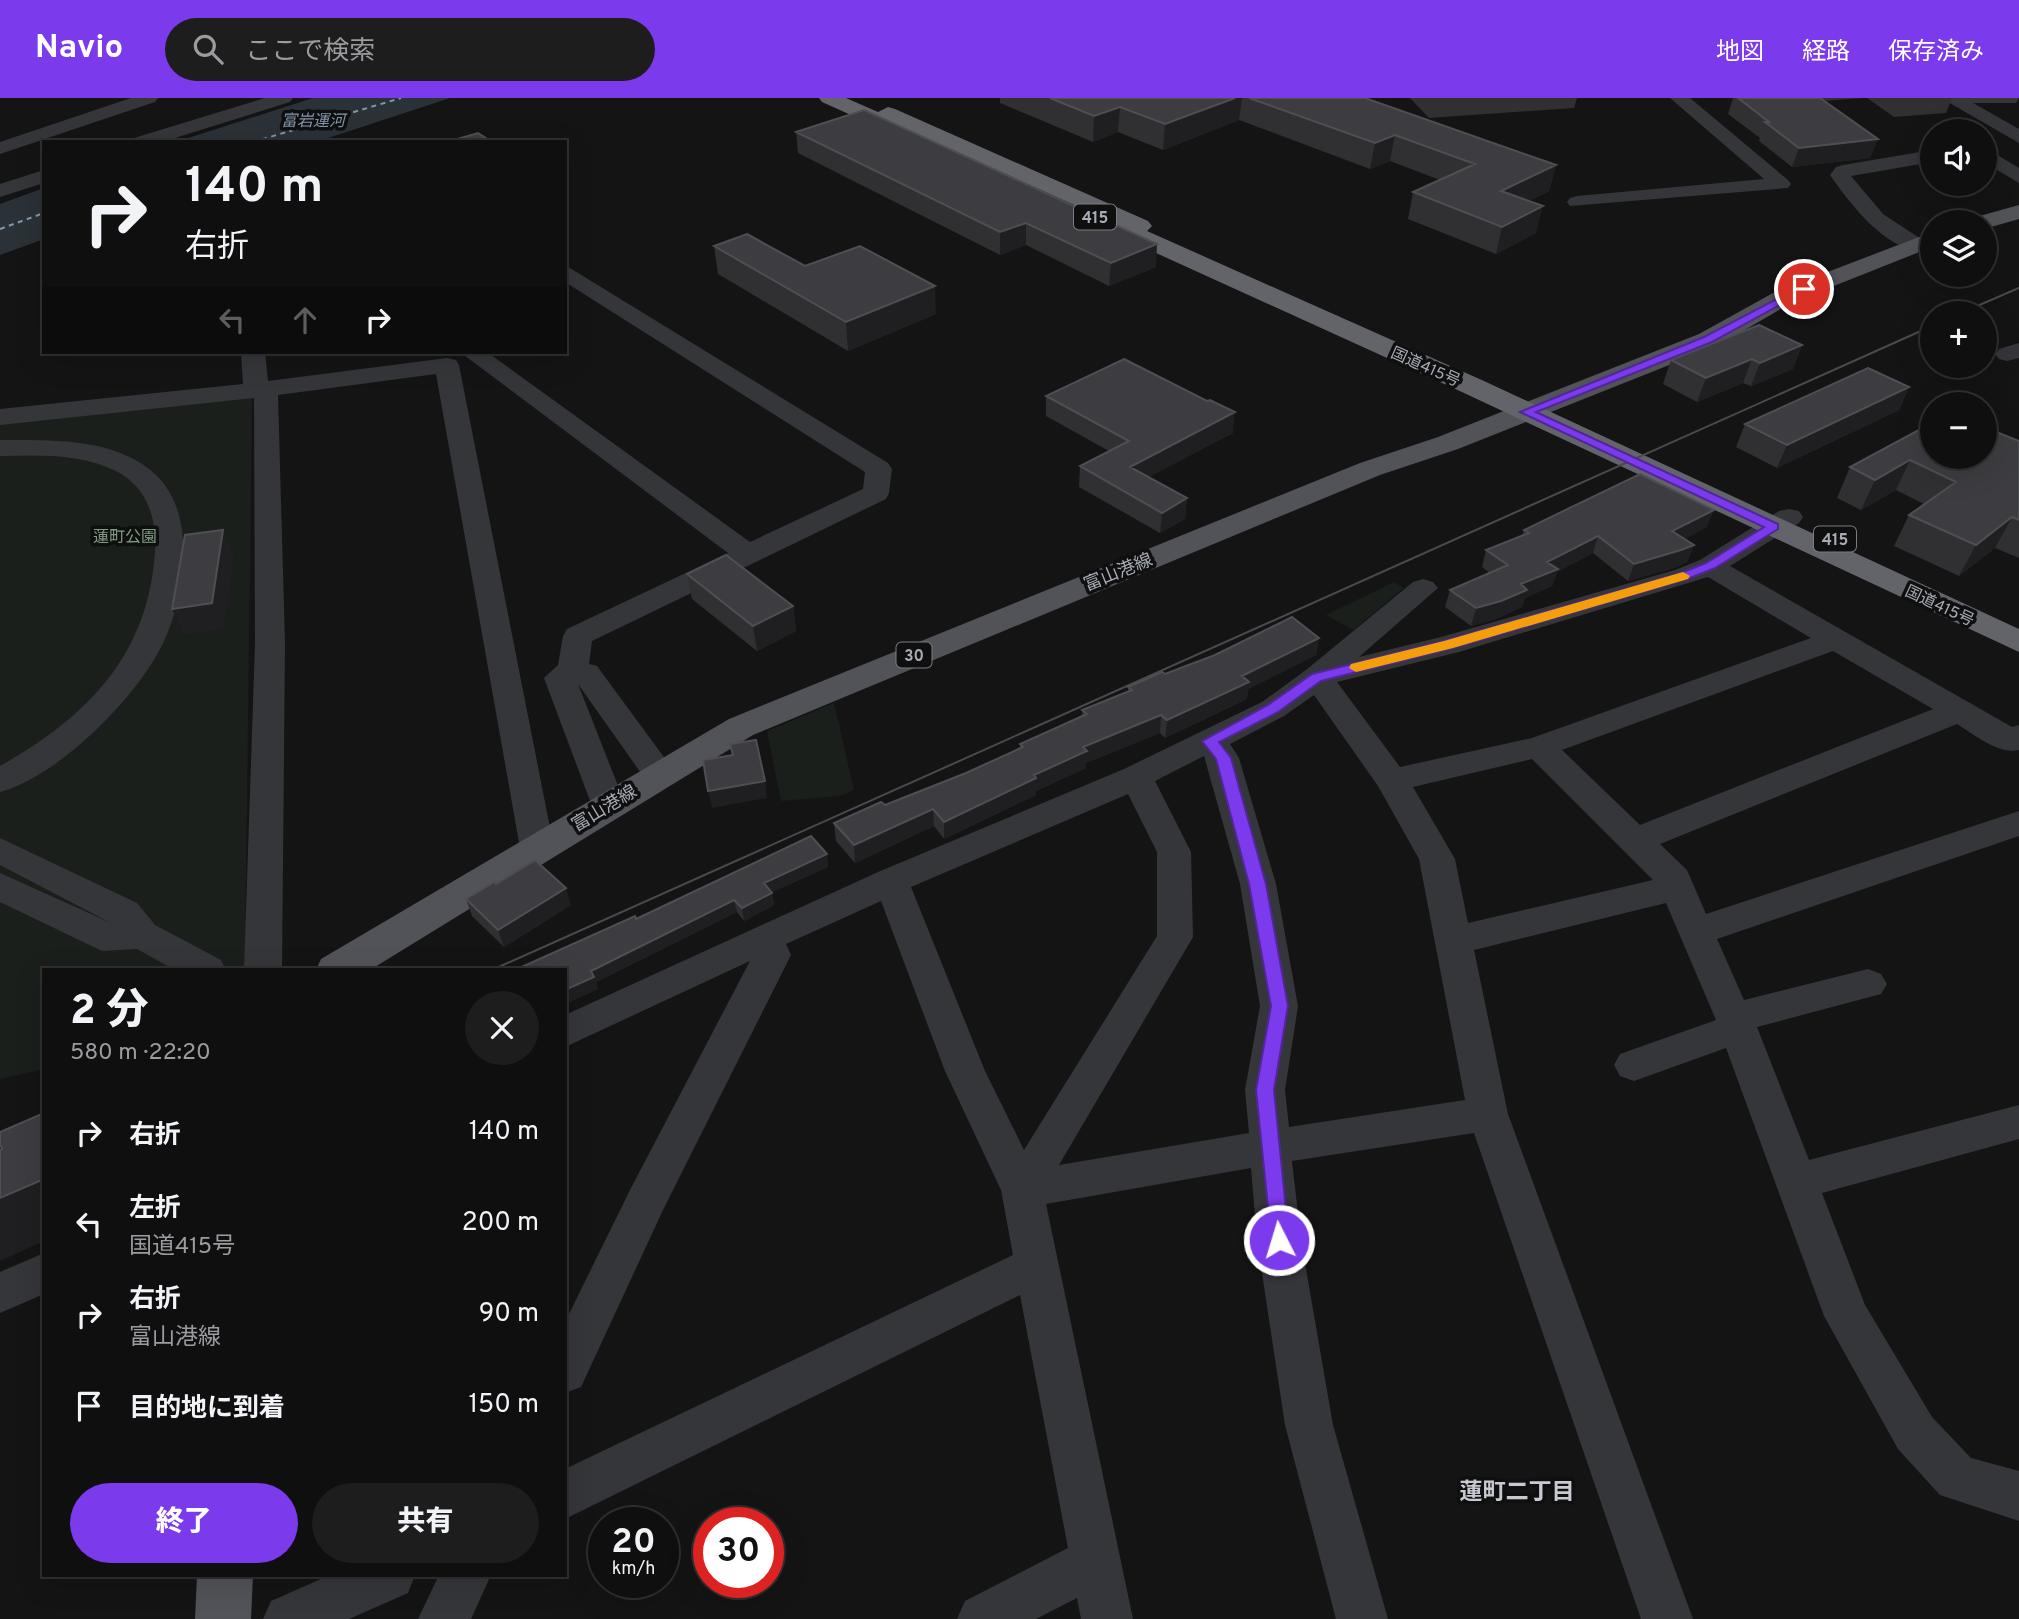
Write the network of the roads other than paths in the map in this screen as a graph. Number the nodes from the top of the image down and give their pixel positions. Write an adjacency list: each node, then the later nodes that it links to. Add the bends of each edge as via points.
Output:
1 (128, 98): 8 (street)
2 (149, 98): 8 (street)
3 (284, 98): 10 (street)
4 (829, 98): 27 (highway, 国道415号 / 415)
5 (854, 98): 27 (highway, 国道415号 / 415)
6 (1679, 98): 18 (street, via 1781,184)
7 (2016, 98): 9 (street, via 1950,98)
8 (106, 112): 12 (street)
9 (2019, 137): 11 (street)
10 (148, 140)
11 (1997, 143)
12 (0, 148)
13 (1920, 158): 21 (street, via 1840,175 1876,218)
14 (1997, 162): 16 (street)
15 (42, 177): 17 (street)
16 (2019, 177)
17 (0, 191)
18 (1577, 202)
19 (2019, 212): 20 (main road)
20 (1997, 218)
21 (1920, 240)
22 (1920, 242): 27 (main road, 富山港線, via 1782,299 1708,340)
23 (567, 273): 31 (street, via 879,469 876,493)
24 (253, 354): 26 (street)
25 (475, 354): 31 (street)
26 (261, 390): 28 (street); 50 (street, via 447,365); 60 (street, via 270,644)
27 (1536, 408): 30 (highway, 国道415号 / 415); 43 (main road, 富山港線 / 30, via 1370,469 741,727)
28 (0, 416)
29 (0, 448): 46 (street, via 43,446 96,453 131,469 157,488 170,522 172,550 160,617 139,659 101,707 38,760)
30 (1781, 522): 32 (street); 34 (highway, 国道415号 / 415); 36 (highway, 国道415号 / 415)
31 (748, 554): 37 (street, via 578,636)
32 (1710, 566): 35 (street); 38 (street, via 1448,645)
33 (1423, 588): 38 (street)
34 (2019, 624)
35 (1836, 639): 39 (street); 42 (street)
36 (2019, 642)
37 (573, 670): 43 (street, via 586,673); 47 (street, via 560,678)
38 (1317, 677): 40 (street, via 1273,709); 45 (street)
39 (1959, 710): 41 (street); 49 (street)
40 (1210, 741): 44 (street); 68 (street, via 1223,758 1258,884 1279,1006 1265,1090)
41 (2016, 741)
42 (1539, 747): 45 (street); 49 (street)
43 (660, 775): 47 (main road, 富山港線 / 30)
44 (1136, 777): 52 (street); 70 (street, via 1174,852 1175,937)
45 (1392, 780): 58 (street, via 1437,859)
46 (0, 781)
47 (609, 806): 50 (main road, 富山港線 / 30)
48 (2019, 822): 55 (street)
49 (1634, 841): 54 (street)
50 (537, 848): 61 (main road, 富山港線 / 30)
51 (0, 850): 56 (street, via 124,913)
52 (891, 881): 57 (street); 70 (street, via 965,1071)
53 (0, 886): 56 (street, via 102,937)
54 (1677, 887): 55 (street); 58 (street)
55 (1695, 932): 63 (street)
56 (142, 935): 59 (street)
57 (765, 938): 64 (street); 74 (street, via 772,955)
58 (1453, 941): 66 (street)
59 (204, 968)
60 (263, 968)
61 (339, 968)
62 (1868, 984): 63 (street)
63 (1736, 1023): 65 (street); 69 (street)
64 (567, 1031)
65 (1634, 1065)
66 (1488, 1114): 68 (street); 87 (street)
67 (2019, 1122): 69 (street)
68 (1270, 1147): 70 (street); 86 (street, via 1279,1240 1309,1425)
69 (1795, 1182): 76 (street, via 1847,1316 1915,1433 1956,1478)
70 (1022, 1190): 71 (street)
71 (1036, 1265): 75 (street); 77 (street)
72 (42, 1274): 73 (street)
73 (0, 1293)
74 (567, 1367)
75 (567, 1494)
76 (2019, 1496)
77 (1096, 1561): 84 (street); 85 (street)
78 (225, 1577): 81 (main road)
79 (385, 1577): 82 (street)
80 (465, 1577): 83 (street)
81 (223, 1619)
82 (289, 1619)
83 (443, 1619)
84 (983, 1619)
85 (1107, 1619)
86 (1362, 1619)
87 (1667, 1619)

